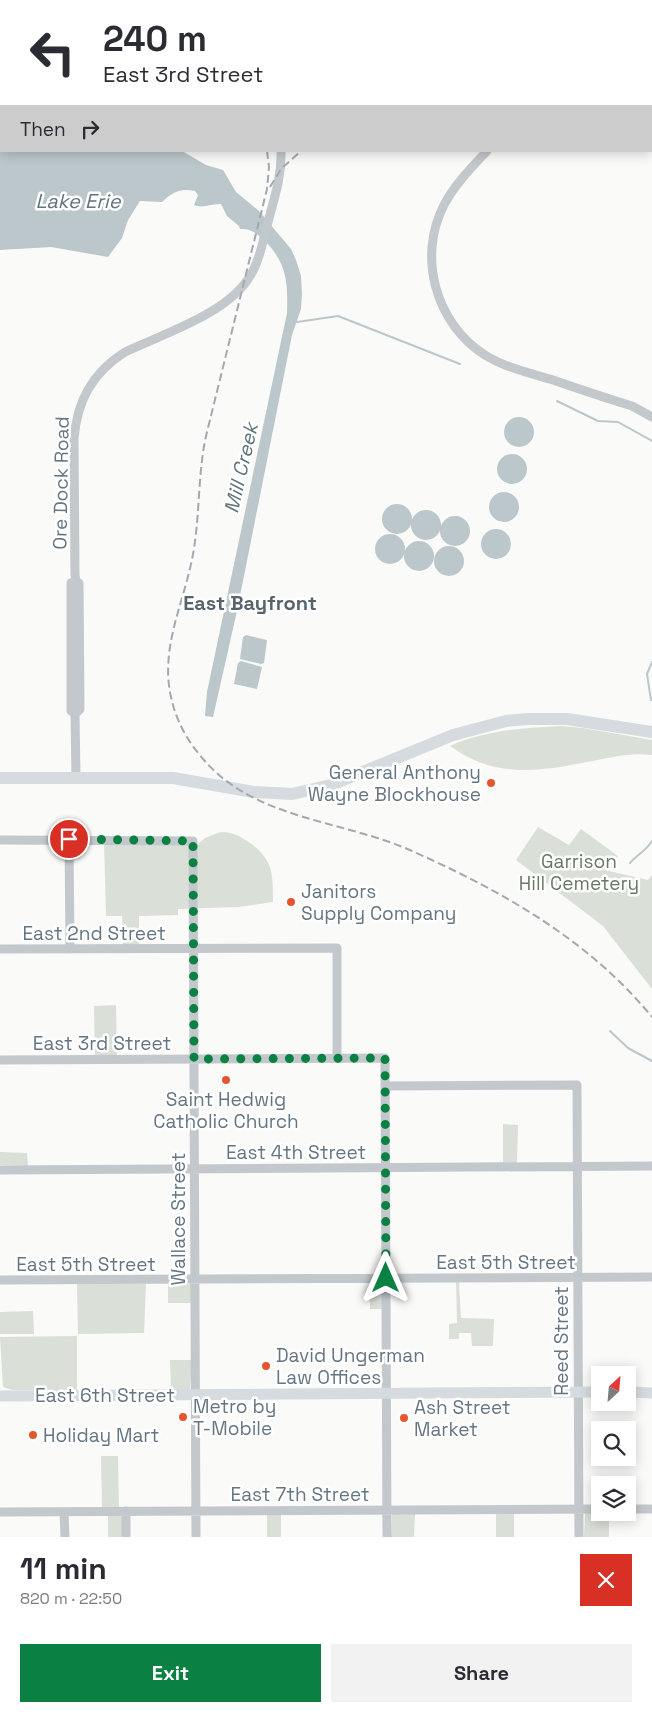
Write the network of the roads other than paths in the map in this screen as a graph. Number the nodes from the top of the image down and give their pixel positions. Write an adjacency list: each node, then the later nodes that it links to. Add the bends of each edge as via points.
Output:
1 (281, 152): 6 (street, Ore Dock Road, via 278,182 263,240 254,271 242,288 208,313 125,352 104,366 89,385 77,414 74,439 76,581 71,583 71,711 74,714)
2 (486, 152): 3 (street, via 451,192 434,232 431,252 433,279 450,320 476,348 503,364 632,406)
3 (652, 417)
4 (652, 732): 6 (highway, via 567,719 506,721 453,735 331,785 292,794 254,792 173,778)
5 (0, 778): 6 (highway)
6 (76, 778)
7 (69, 839): 8 (street); 10 (street); 11 (street, Wallace Street, via 193,841)
8 (0, 840)
9 (0, 949): 10 (street, East 2nd Street)
10 (70, 949): 11 (street, East 2nd Street)
11 (193, 949): 12 (street, East 2nd Street, via 338,948); 13 (street, Wallace Street)
12 (337, 1058): 13 (street, East 3rd Street); 15 (street, East 3rd Street, via 385,1058)
13 (194, 1059): 14 (street, East 3rd Street); 19 (street, Wallace Street)
14 (0, 1060)
15 (385, 1086): 17 (street); 18 (street, Reed Street, via 577,1085)
16 (652, 1166): 18 (street, East 4th Street)
17 (386, 1167): 18 (street, East 4th Street); 19 (street, East 4th Street); 22 (street)
18 (577, 1167): 23 (street, Reed Street)
19 (194, 1168): 20 (street, East 4th Street); 25 (street, Wallace Street)
20 (0, 1170)
21 (652, 1277): 23 (street, East 5th Street)
22 (386, 1278): 23 (street, East 5th Street); 25 (street, East 5th Street); 30 (street)
23 (578, 1278): 26 (street, Reed Street)
24 (0, 1280): 25 (street, East 5th Street)
25 (194, 1280): 31 (street, Wallace Street)
26 (578, 1392): 27 (main road, East 6th Street); 30 (main road, East 6th Street); 33 (street, Reed Street)
27 (591, 1392)
28 (636, 1392): 29 (main road)
29 (652, 1393)
30 (387, 1394): 31 (main road, East 6th Street); 38 (street)
31 (196, 1395): 32 (main road, East 6th Street); 37 (street, Wallace Street)
32 (0, 1396)
33 (579, 1509): 34 (street, East 7th Street); 38 (street, East 7th Street); 46 (street, Reed Street)
34 (591, 1509)
35 (636, 1509): 36 (street)
36 (652, 1509)
37 (196, 1510): 38 (street, East 7th Street); 39 (street, East 7th Street); 44 (street, Wallace Street)
38 (387, 1510): 45 (street)
39 (126, 1511): 41 (street, East 7th Street); 43 (street)
40 (0, 1512): 41 (street, East 7th Street)
41 (64, 1512): 42 (street)
42 (65, 1537)
43 (126, 1537)
44 (196, 1537)
45 (387, 1537)
46 (579, 1537)

